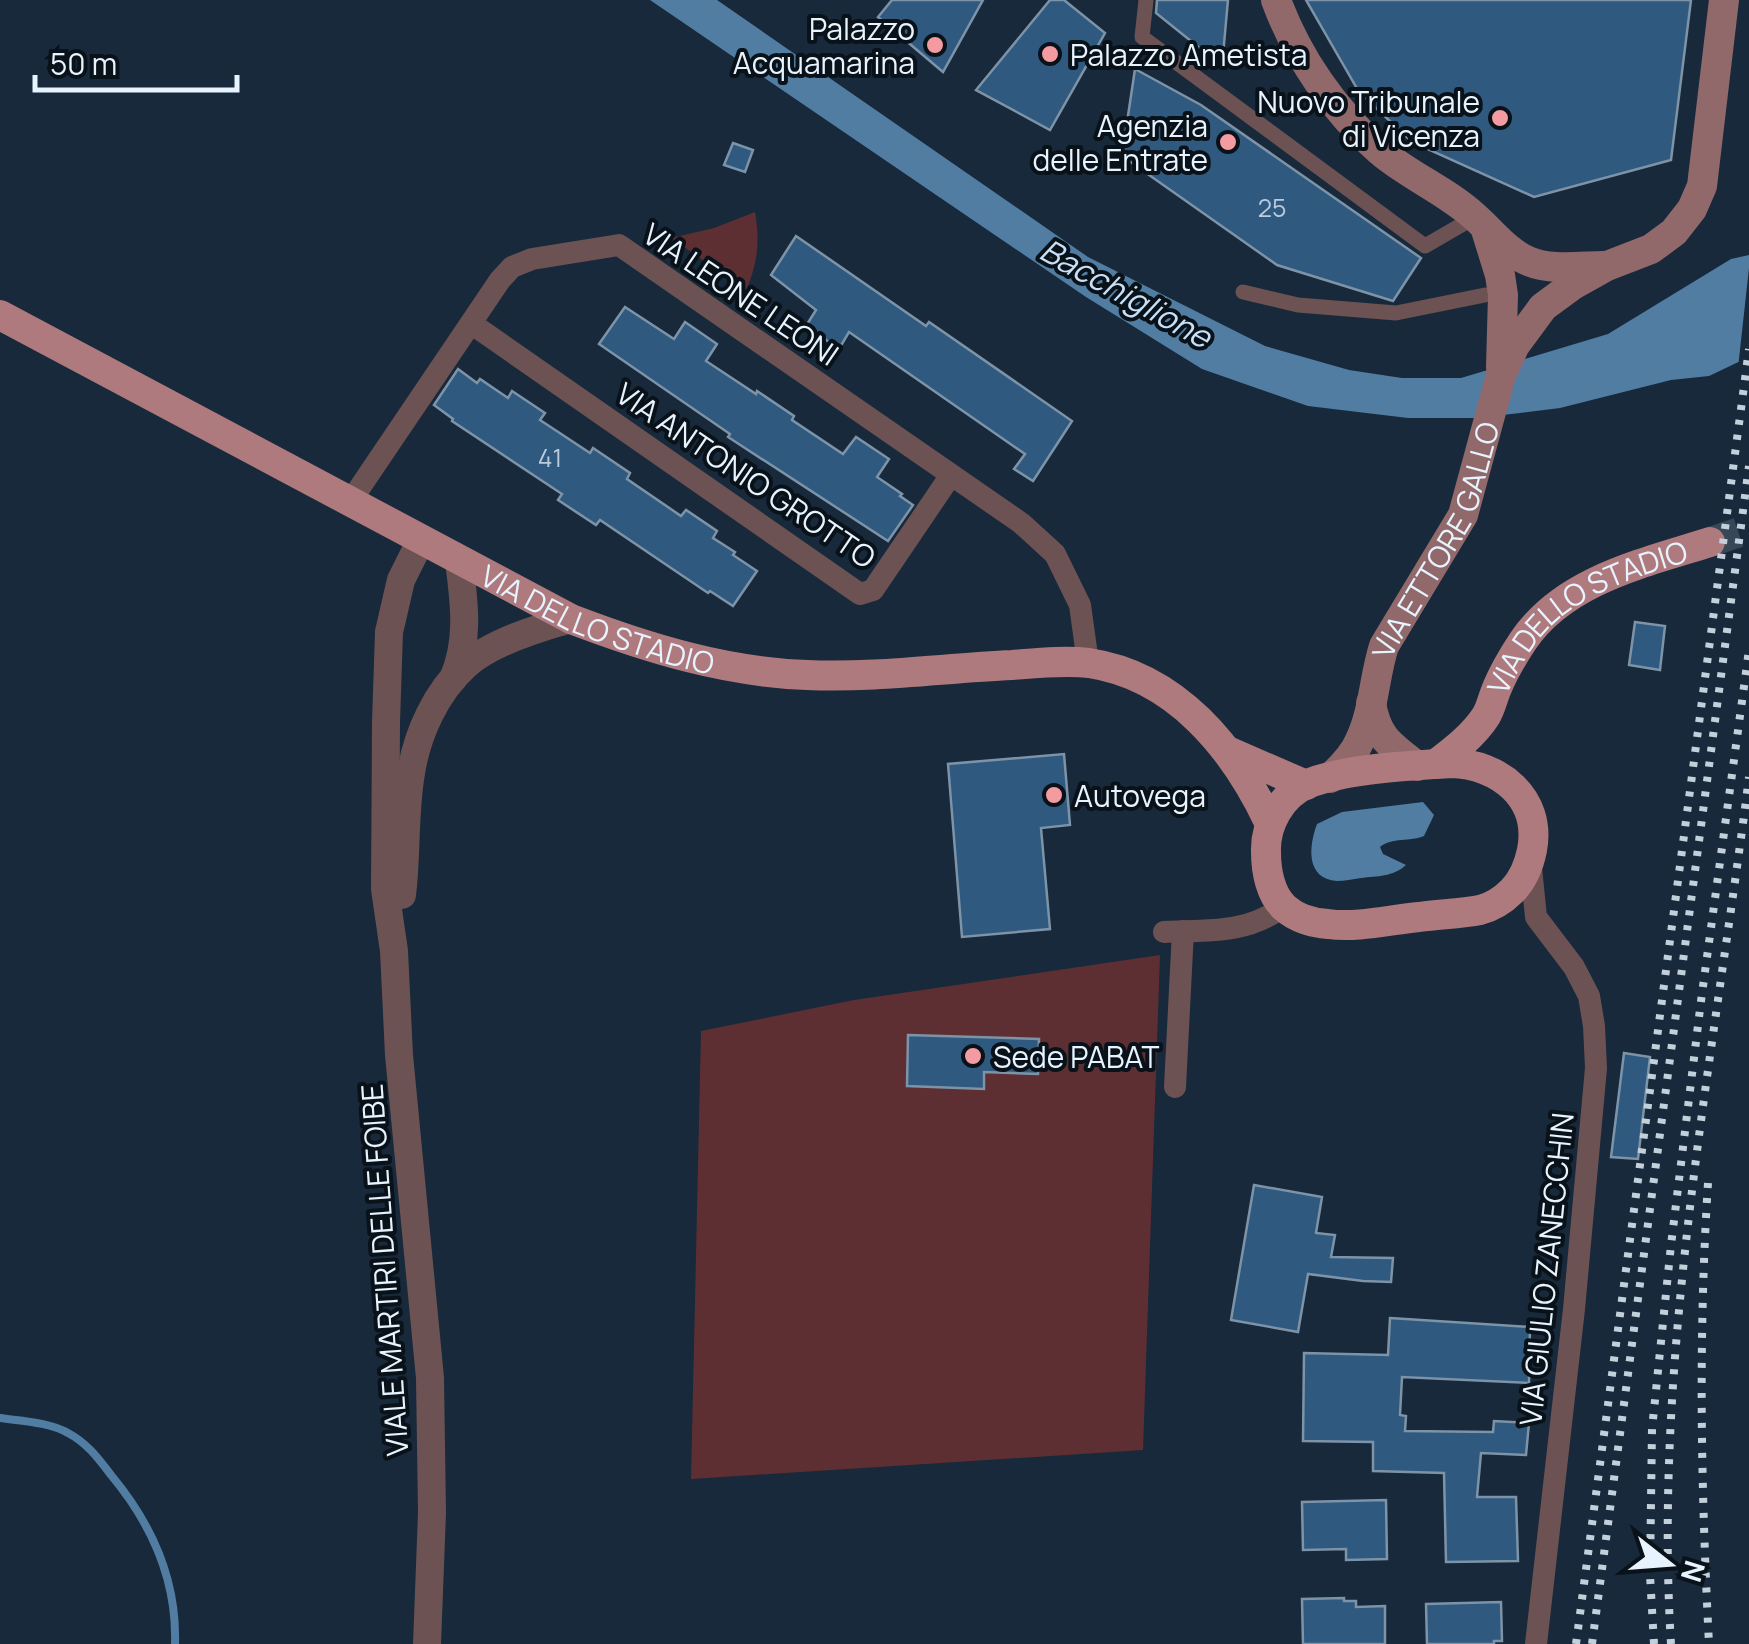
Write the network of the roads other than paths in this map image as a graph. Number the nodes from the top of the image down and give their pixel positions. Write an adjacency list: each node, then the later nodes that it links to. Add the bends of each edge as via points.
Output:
1 (1146, 0): 4 (street, via 1142,36 1425,246)
2 (1276, 0): 4 (main road, via 1306,61 1345,116 1382,152)
3 (1724, 0): 5 (main road, via 1702,186 1692,209 1651,248)
4 (1480, 222): 5 (main road, via 1539,265); 10 (main road, VIA ETTORE GALLO, via 1500,274)
5 (1607, 266): 10 (main road, via 1543,307)
6 (1243, 292): 7 (street, via 1396,313)
7 (1485, 295)
8 (0, 315): 12 (main road, VIA DELLO STADIO)
9 (472, 324): 11 (street, VIA LEONE LEONI, via 512,268 532,258 619,245); 11 (street, VIA ANTONIO GROTTO, via 860,594 873,590); 12 (street, VIA LEONE LEONI)
10 (1509, 342): 19 (main road, VIA ETTORE GALLO, via 1463,515 1384,646)
11 (951, 475): 17 (street, VIA LEONE LEONI, via 1055,554 1080,604)
12 (350, 502): 13 (main road, VIA DELLO STADIO)
13 (421, 540): 15 (main road, VIA DELLO STADIO); 30 (street, VIALE MARTIRI DELLE FOIBE, via 400,580 389,632 385,889)
14 (1710, 542): 20 (main road, VIA DELLO STADIO, via 1570,594 1525,637)
15 (459, 561): 16 (main road, VIA DELLO STADIO); 18 (street, VIALE MARTIRI DELLE FOIBE, via 465,637)
16 (571, 619): 17 (main road, VIA DELLO STADIO, via 646,647 768,673); 18 (street, VIALE MARTIRI DELLE FOIBE, via 490,650)
17 (1088, 663): 21 (main road, VIA DELLO STADIO, via 1167,694)
18 (453, 680): 30 (street, VIALE MARTIRI DELLE FOIBE, via 421,731 410,772)
19 (1372, 703): 22 (main road, via 1375,726 1392,746); 24 (main road, VIA ETTORE GALLO, via 1348,760)
20 (1486, 716): 22 (main road, VIA DELLO STADIO, via 1457,748); 23 (main road, VIA DELLO STADIO)
21 (1230, 752): 24 (main road, VIA DELLO STADIO); 25 (main road, VIA DELLO STADIO)
22 (1426, 765): 23 (main road, via 1472,764); 24 (main road)
23 (1500, 776): 26 (main road, via 1530,812)
24 (1318, 781): 25 (main road, via 1288,798)
25 (1270, 822): 27 (main road, via 1267,870)
26 (1530, 857): 28 (main road, via 1511,892); 29 (street)
27 (1283, 906): 28 (main road, via 1312,921 1348,925); 31 (street, via 1244,928 1173,932)
28 (1482, 910): 29 (street)
29 (1536, 917): 33 (street, VIA GIULIO ZANECCHIN, via 1590,996 1596,1068)
30 (394, 951): 32 (street, VIALE MARTIRI DELLE FOIBE, via 430,1378)
31 (1176, 1087)
32 (428, 1644)
33 (1536, 1644)

